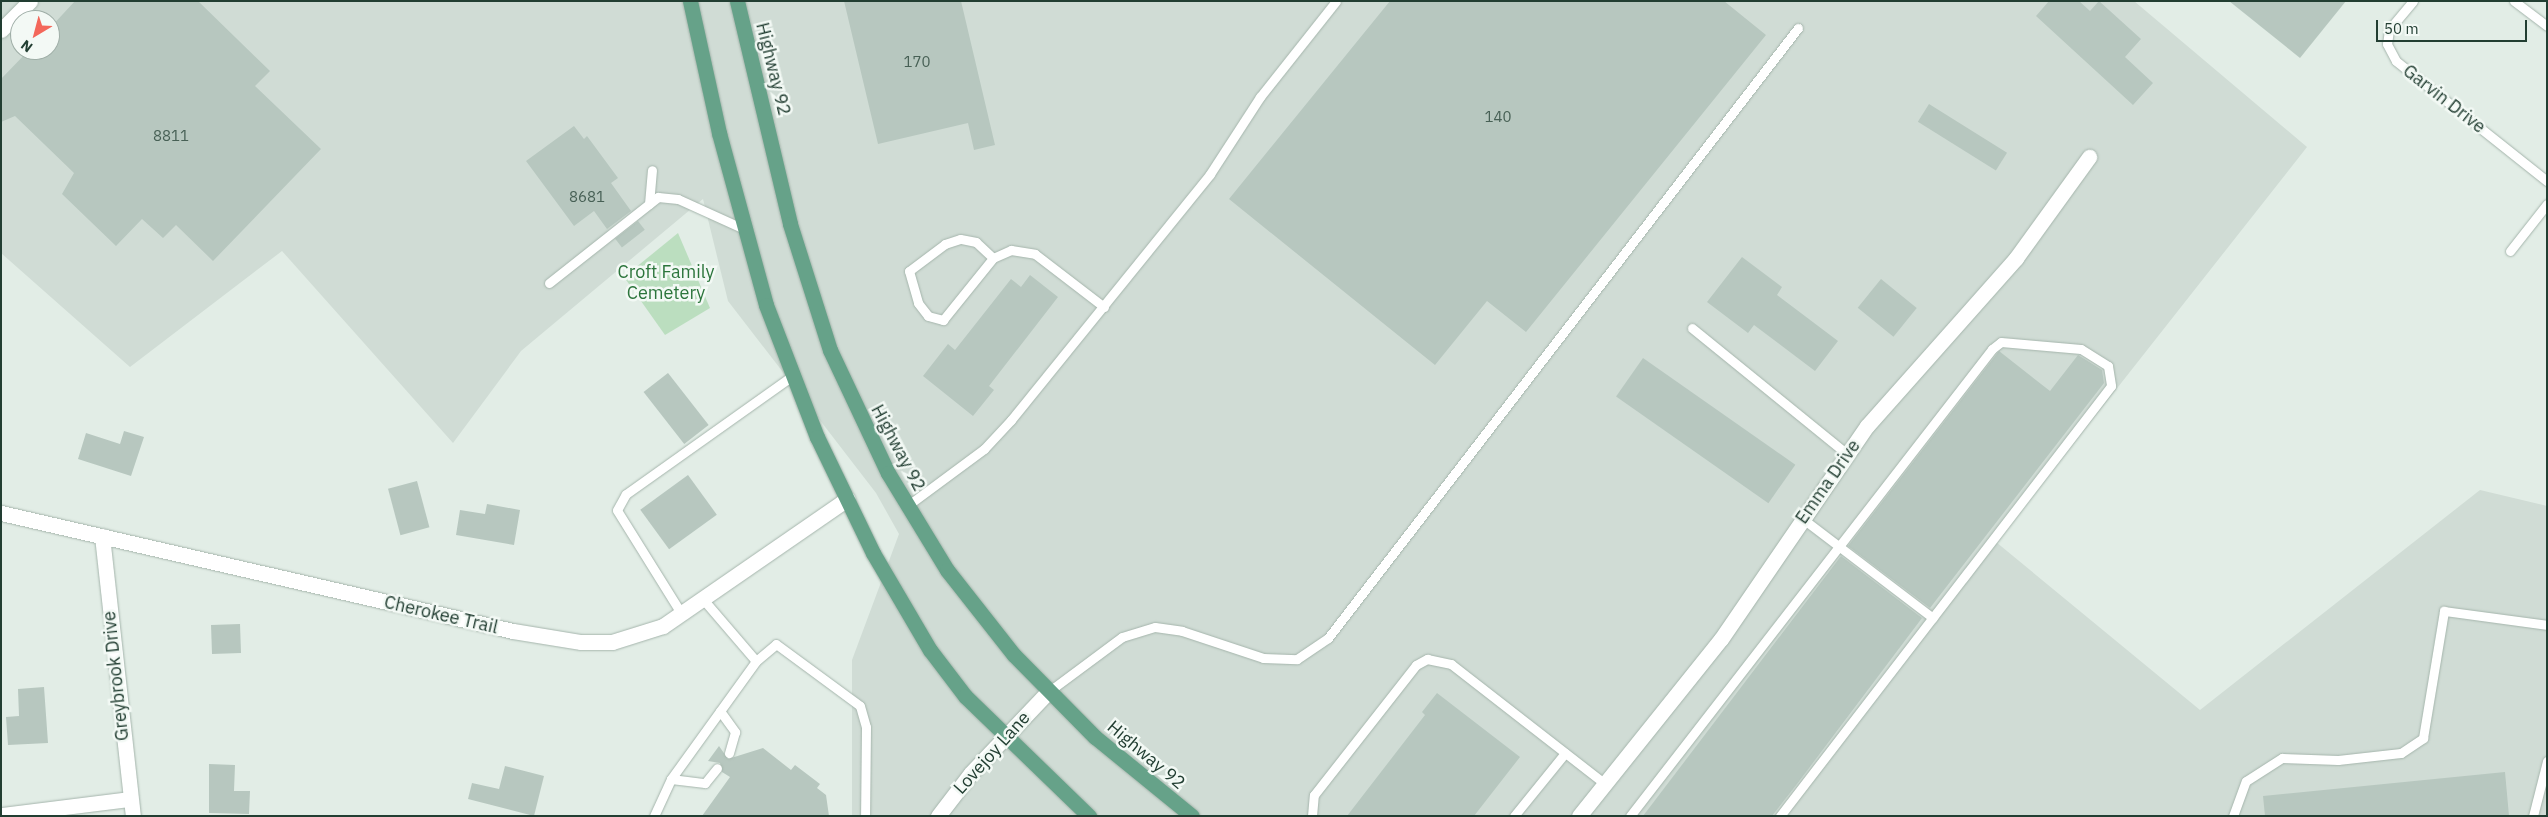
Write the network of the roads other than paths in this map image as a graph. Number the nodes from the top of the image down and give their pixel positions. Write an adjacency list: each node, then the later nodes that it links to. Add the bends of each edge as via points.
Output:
1 (30, 1): 9 (street)
2 (690, 1): 15 (main road)
3 (737, 1): 24 (main road, Highway 92, via 790,224 830,350)
4 (1336, 1): 19 (lane, via 1260,97 1210,174)
5 (2413, 1): 12 (lane, Garvin Drive, via 2389,30 2387,44 2396,61)
6 (2514, 1): 7 (lane)
7 (2547, 26)
8 (1798, 28): 34 (lane, via 1328,638 1297,659 1264,658 1182,631 1155,627 1122,637)
9 (1, 30)
10 (2089, 157): 22 (street, Emma Drive, via 2016,258)
11 (652, 170): 13 (lane)
12 (2547, 181)
13 (649, 204): 15 (lane, via 658,197 678,199); 18 (lane)
14 (2547, 204): 16 (lane)
15 (744, 229): 21 (main road)
16 (2510, 251)
17 (993, 258): 17 (lane, via 943,320 928,316 918,303 909,271 945,244 960,239 976,242); 19 (lane, via 1011,250 1035,254)
18 (549, 284)
19 (1104, 307): 24 (lane, via 984,449)
20 (1692, 328): 22 (lane)
21 (792, 376): 23 (main road); 30 (lane, via 626,494 617,510)
22 (1846, 453): 26 (street, Emma Drive)
23 (847, 499): 29 (street, Cherokee Trail); 36 (main road, via 877,560 930,650)
24 (907, 506): 34 (main road, Highway 92, via 981,615)
25 (1, 512): 27 (street, Cherokee Trail)
26 (1803, 518): 28 (lane); 42 (street, Emma Drive, via 1721,639)
27 (102, 536): 30 (street, Cherokee Trail, via 548,638 612,642 639,636); 43 (street, Greybrook Drive)
28 (1839, 546): 31 (lane); 31 (lane, via 2002,342 2081,349 2108,366 2111,386); 54 (lane)
29 (702, 598): 30 (street, Cherokee Trail); 33 (lane)
30 (682, 613)
31 (1932, 618): 55 (lane)
32 (2547, 625): 56 (lane, via 2444,610 2423,738 2401,754 2338,760 2282,758 2246,781)
33 (756, 661): 35 (lane); 47 (lane, via 776,644 860,706 866,726)
34 (1048, 692): 36 (street, Lovejoy Lane); 50 (main road, Highway 92, via 1138,775)
35 (720, 711): 37 (lane, via 735,732); 41 (lane)
36 (1004, 738): 48 (street, Lovejoy Lane); 49 (main road)
37 (729, 753)
38 (1565, 753): 42 (lane); 51 (lane, via 1451,664 1427,659 1416,665 1314,795); 52 (lane)
39 (2547, 761): 57 (lane)
40 (717, 768): 41 (lane, via 705,783)
41 (671, 779): 46 (lane)
42 (1605, 784): 53 (street, Emma Drive)
43 (129, 799): 44 (street); 45 (street, Greybrook Drive)
44 (1, 815)
45 (133, 816)
46 (654, 816)
47 (865, 816)
48 (938, 816)
49 (1089, 816)
50 (1192, 816)
51 (1312, 816)
52 (1514, 816)
53 (1579, 816)
54 (1630, 816)
55 (1780, 816)
56 (2234, 816)
57 (2534, 816)

